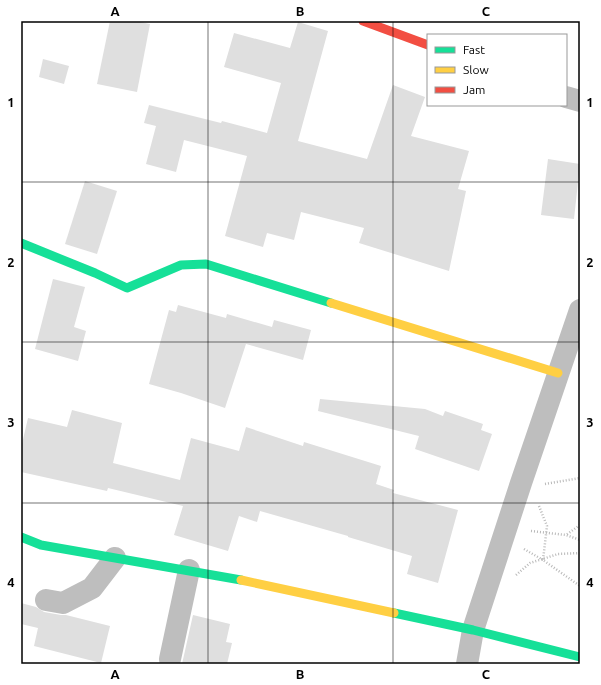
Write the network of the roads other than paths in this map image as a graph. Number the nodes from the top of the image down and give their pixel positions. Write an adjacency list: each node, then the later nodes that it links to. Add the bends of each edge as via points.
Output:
1 (363, 21): 2 (street)
2 (427, 46)
3 (567, 97): 4 (street)
4 (580, 101)
5 (21, 243): 7 (street, via 127,288 180,265 206,264)
6 (580, 310): 7 (street)
7 (558, 373): 12 (street, via 527,485 507,526)
8 (21, 537): 9 (street, via 41,545)
9 (115, 558): 10 (street); 11 (street, via 92,588 63,603)
10 (189, 570): 12 (street); 14 (street)
11 (46, 600)
12 (473, 630): 13 (street); 15 (street)
13 (580, 657)
14 (170, 659)
15 (467, 664)

